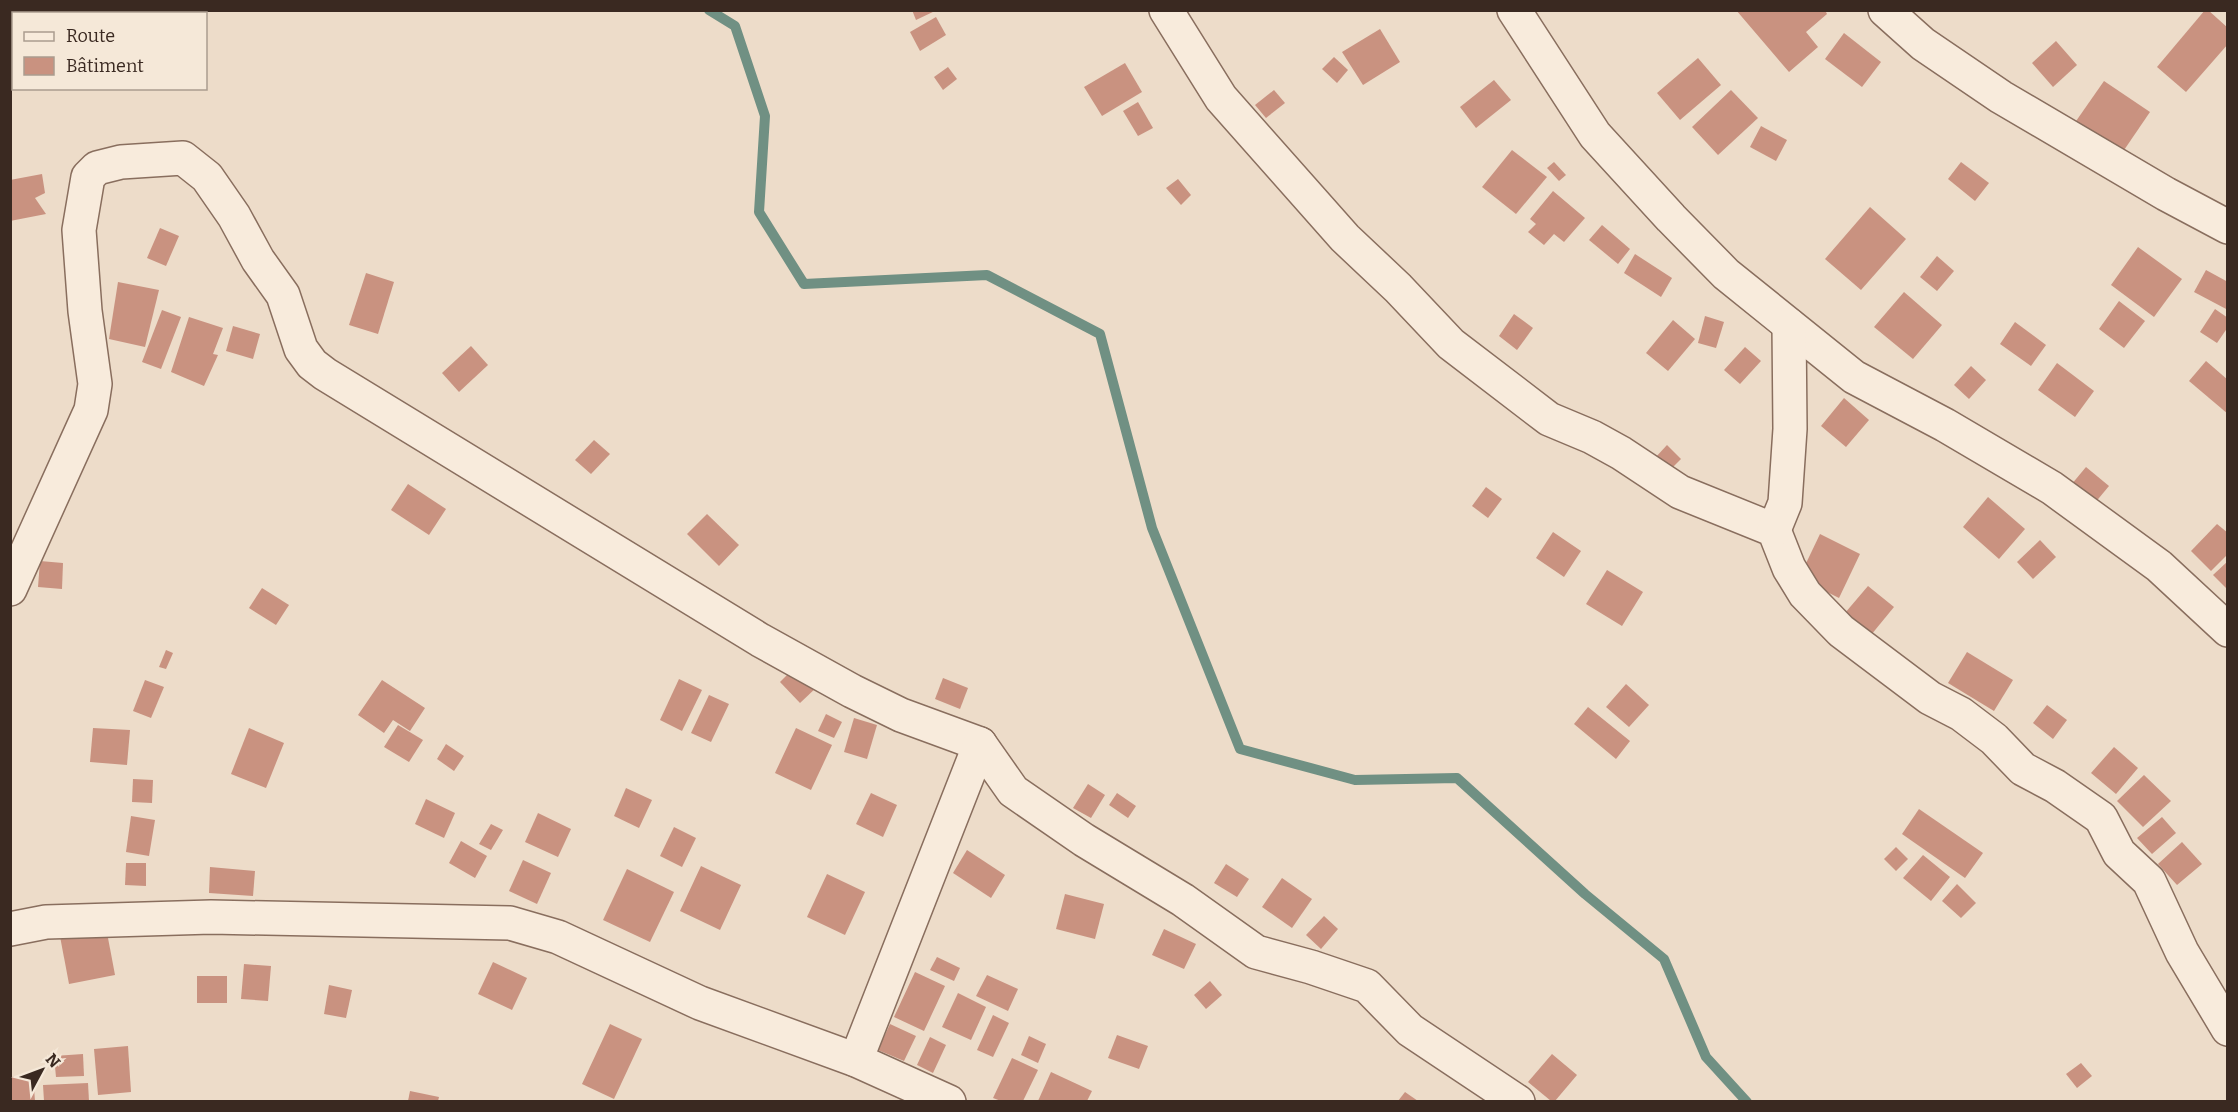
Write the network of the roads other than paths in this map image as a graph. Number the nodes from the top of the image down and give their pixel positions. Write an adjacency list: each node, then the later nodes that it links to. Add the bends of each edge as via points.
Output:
1 (1166, 10): 6 (street, via 1221,98 1345,238 1450,344 1550,419 1622,453 1680,492)
2 (1514, 10): 5 (street, via 1595,135 1726,274)
3 (1885, 10): 4 (street, via 1923,45 2001,97)
4 (2228, 227)
5 (1789, 325): 6 (street, via 1790,429 1785,503); 8 (street, via 1854,377 2052,488 2159,566)
6 (1774, 530): 11 (street, via 1789,568 1805,594 1841,631 1930,698 1961,714 2024,769 2101,818 2119,853 2149,881 2181,952)
7 (10, 589): 9 (street, via 91,410 95,384 79,230 88,177 96,168 121,162 183,158 207,177 234,216 283,295 301,349 325,374 760,640 901,715)
8 (2228, 630)
9 (980, 744): 12 (street); 14 (street, via 1013,791 1084,840 1183,900 1256,952 1367,986 1410,1030)
10 (10, 929): 12 (street, via 46,922 212,917 510,923 558,937 700,1003)
11 (2228, 1029)
12 (856, 1060): 13 (street)
13 (949, 1101)
14 (1518, 1101)

